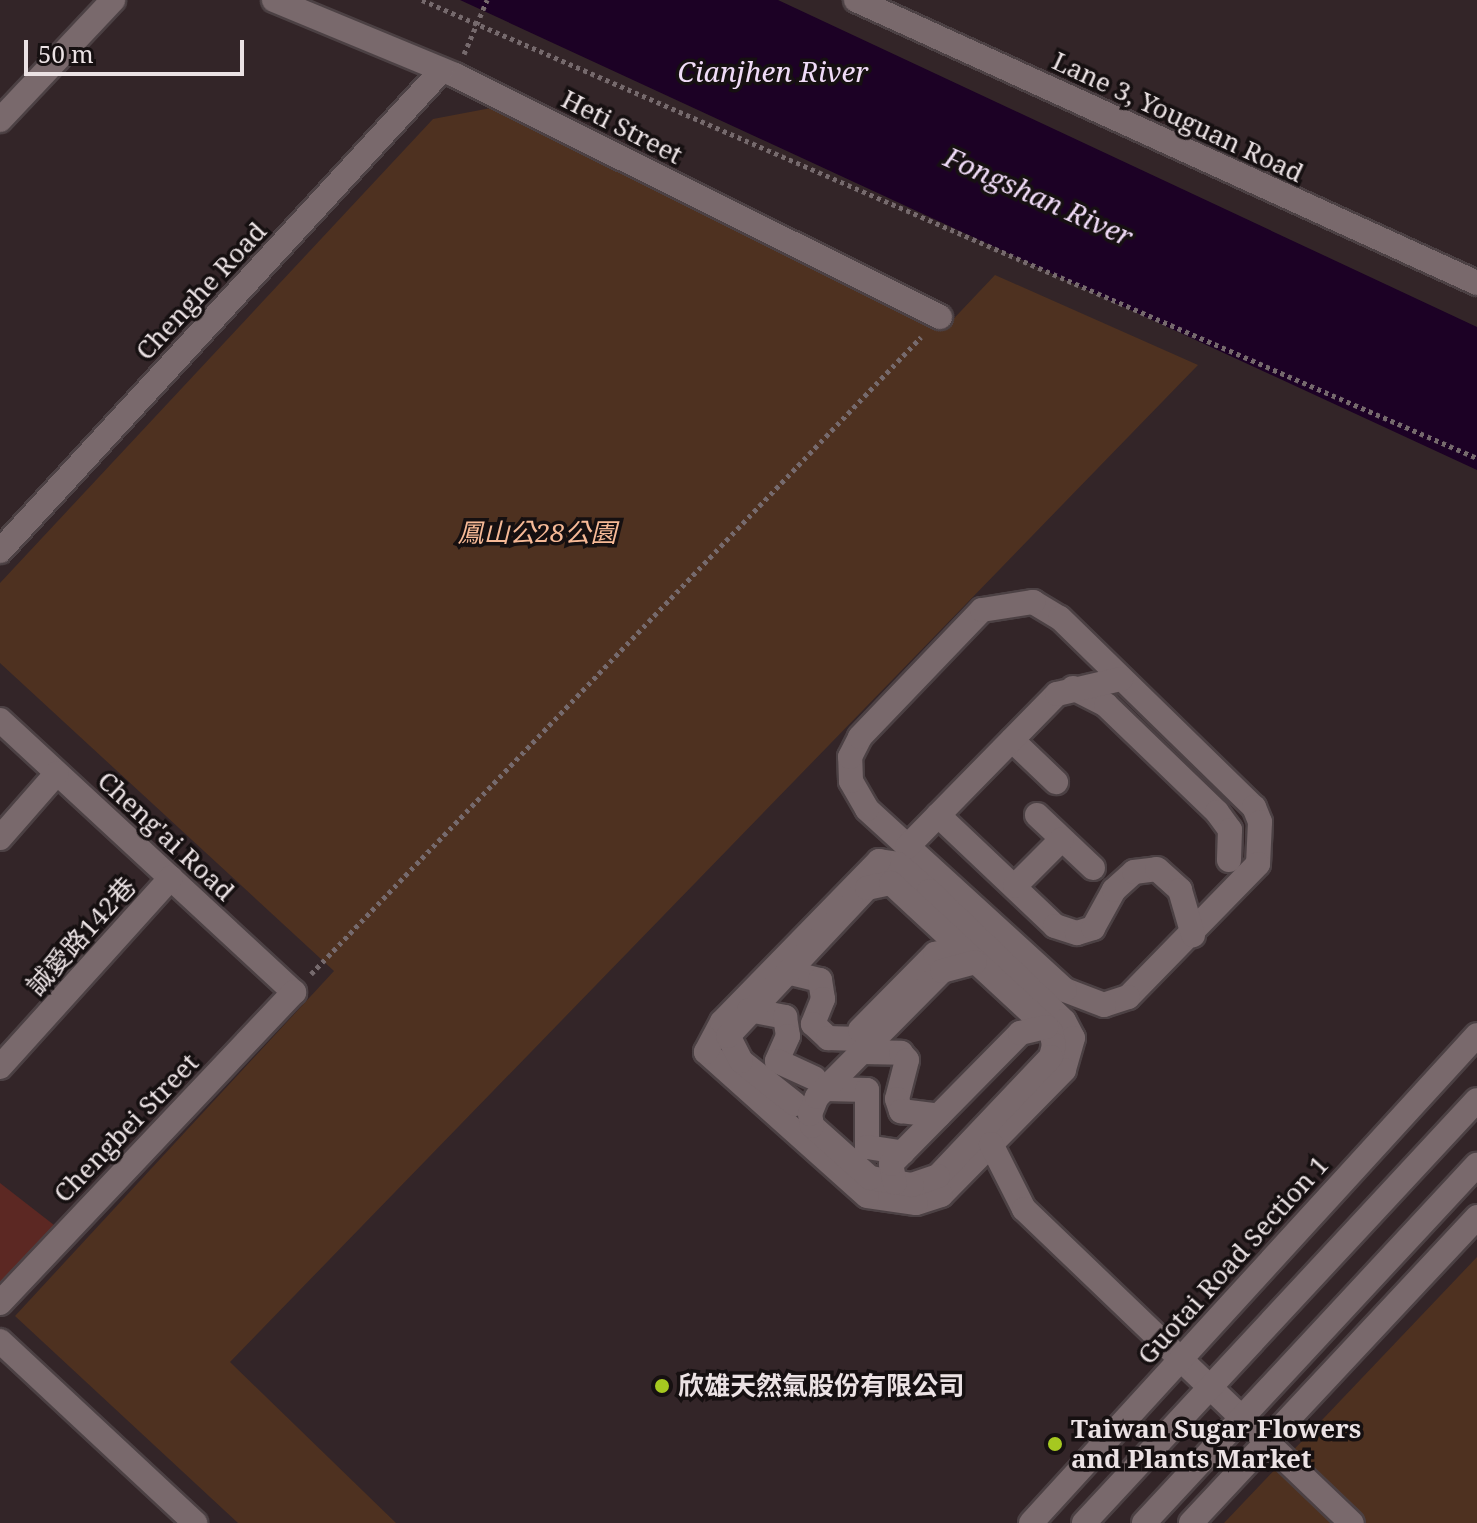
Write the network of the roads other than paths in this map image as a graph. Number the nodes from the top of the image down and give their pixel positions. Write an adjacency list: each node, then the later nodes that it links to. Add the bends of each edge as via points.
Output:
1 (113, 0): 5 (street)
2 (274, 0): 4 (street, Heti Street)
3 (856, 0): 6 (street, Lane 3, Youguan Road)
4 (442, 70): 7 (street, Heti Street); 8 (street, Chenghe Road)
5 (0, 120)
6 (1477, 283)
7 (940, 317)
8 (0, 551)
9 (1121, 679): 10 (street); 19 (street, via 1060,618 1033,602 982,610 860,737 850,757 851,781 867,809); 24 (street, via 1254,807 1260,822 1258,864)
10 (1073, 688): 12 (street, via 1057,694); 20 (street, via 1106,705 1217,812 1230,830)
11 (0, 720): 13 (street, Cheng'ai Road)
12 (1012, 740): 14 (street); 15 (street)
13 (57, 773): 17 (street); 22 (street, Cheng'ai Road)
14 (1056, 782)
15 (938, 815): 19 (street); 23 (street)
16 (1037, 815): 18 (street)
17 (0, 838)
18 (1062, 839): 21 (street); 23 (street)
19 (907, 847): 25 (street)
20 (1229, 860)
21 (1093, 868)
22 (171, 878): 27 (street, Cheng'ai Road); 32 (street, 誠愛路142巷)
23 (1015, 886): 24 (street, via 1055,926 1077,933 1106,916 1114,890 1134,872 1157,869 1180,890)
24 (1193, 935): 25 (street, via 1128,997 1104,1005)
25 (981, 948): 26 (street, via 882,882 867,888); 29 (street); 31 (street, via 935,954); 37 (street, via 898,864 879,861 708,1038 706,1052); 38 (street, via 1073,1038 1064,1070)
26 (787, 972): 28 (street); 31 (street, via 820,980 823,999 813,1024 828,1038)
27 (294, 992): 43 (street, Chengbei Street)
28 (749, 1010): 33 (street, via 785,1017 788,1036 777,1061); 35 (street, via 728,1036 731,1048)
29 (1046, 1027): 36 (street, via 1020,1033); 41 (street, via 1051,1057 938,1176)
30 (1477, 1035): 45 (street, Guotai Road Section 1)
31 (857, 1046): 33 (street); 36 (street, via 901,1053 907,1060 897,1099 901,1111)
32 (0, 1067)
33 (819, 1084): 35 (street); 39 (street, via 867,1090 873,1096 863,1135 867,1147); 41 (street, via 812,1126 870,1178)
34 (1477, 1100): 46 (street)
35 (795, 1104): 37 (street)
36 (939, 1116): 39 (street)
37 (797, 1132): 41 (street, via 867,1196)
38 (991, 1144): 41 (street, via 941,1195); 45 (street, via 1024,1209)
39 (903, 1153): 41 (street, via 891,1164)
40 (1477, 1165): 47 (street)
41 (905, 1191)
42 (1477, 1217): 48 (street)
43 (0, 1303)
44 (0, 1341): 49 (street)
45 (1179, 1363): 46 (street); 50 (street, Guotai Road Section 1)
46 (1207, 1390): 47 (street); 51 (street)
47 (1239, 1420): 48 (street); 52 (street)
48 (1264, 1445): 53 (street); 54 (street)
49 (195, 1523)
50 (1031, 1523)
51 (1084, 1523)
52 (1144, 1523)
53 (1191, 1523)
54 (1352, 1523)

